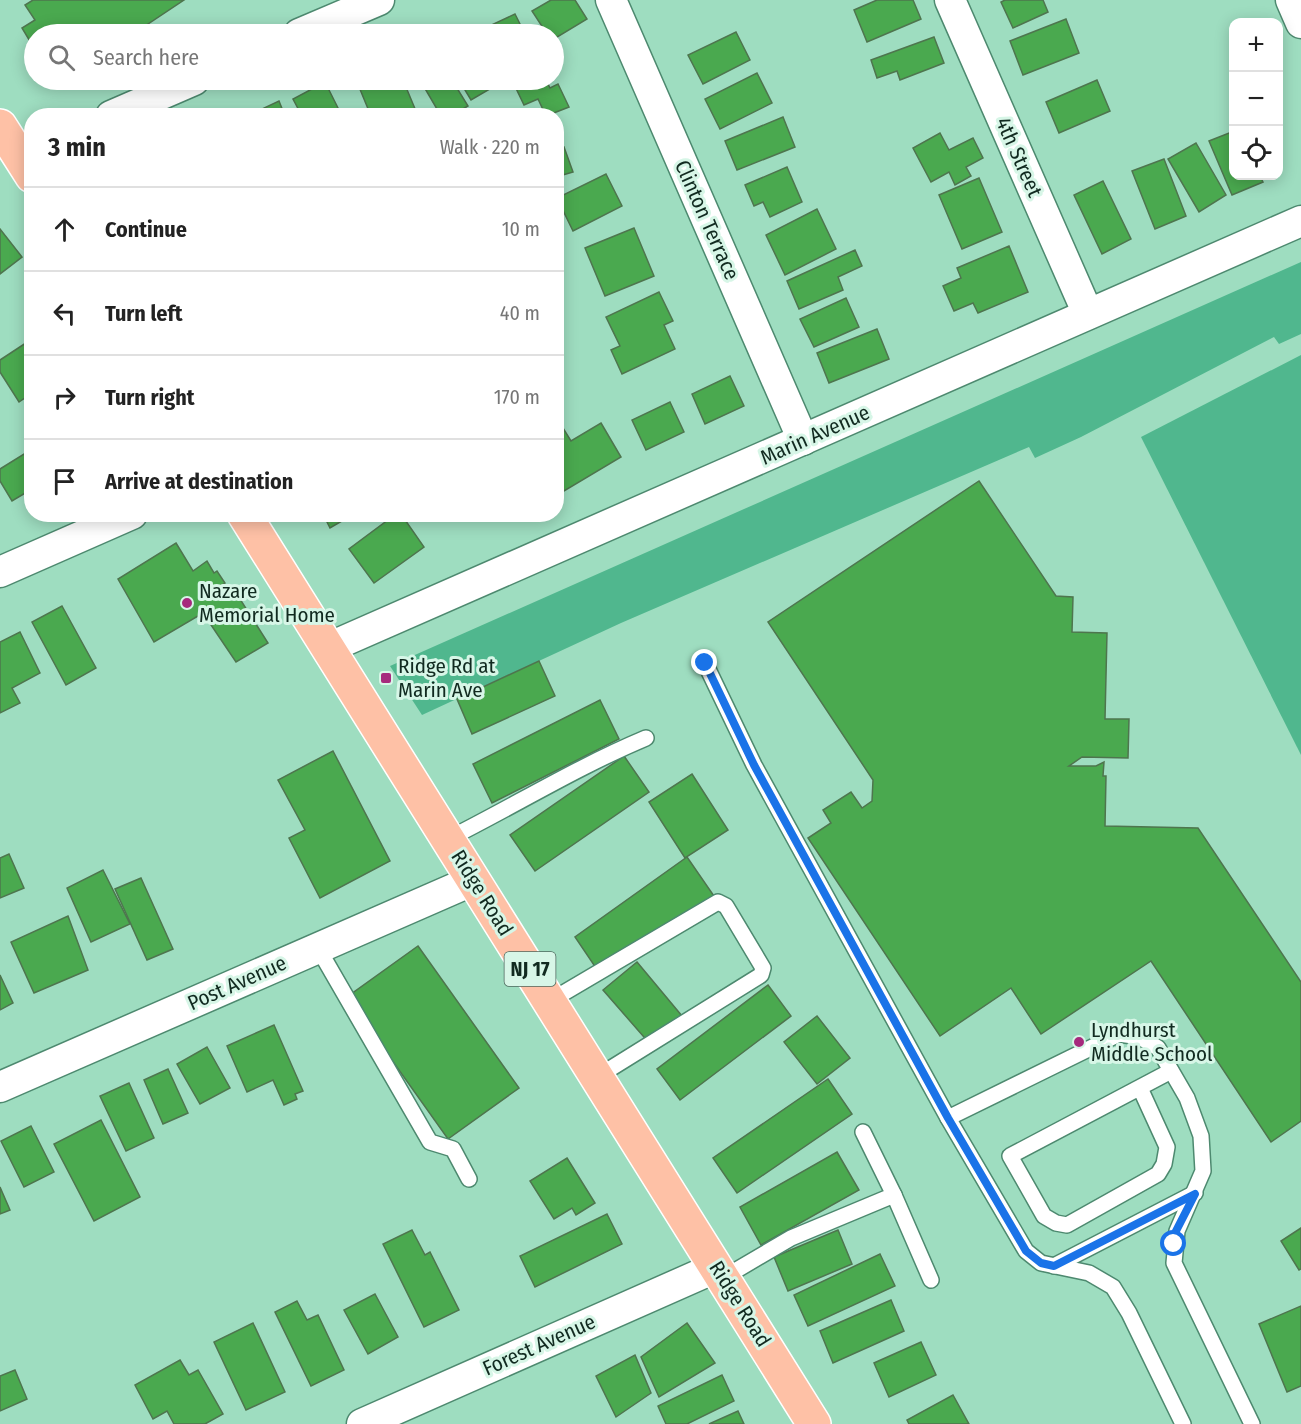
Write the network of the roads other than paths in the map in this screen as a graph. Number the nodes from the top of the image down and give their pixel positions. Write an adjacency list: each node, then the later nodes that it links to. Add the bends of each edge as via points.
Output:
1 (379, 0): 6 (street)
2 (611, 0): 13 (street, Clinton Terrace)
3 (950, 0): 12 (street, 4th Street)
4 (1291, 0): 5 (street)
5 (1301, 23)
6 (323, 24)
7 (171, 90): 8 (street)
8 (129, 108)
9 (0, 126): 10 (main road)
10 (20, 161)
11 (1301, 221): 12 (street, Marin Avenue)
12 (1088, 314): 13 (street, Marin Avenue)
13 (803, 440): 17 (street, Marin Avenue)
14 (114, 522): 16 (street)
15 (249, 522): 17 (main road, Ridge Road / NJ 17)
16 (0, 572)
17 (328, 648): 20 (main road, Ridge Road / NJ 17)
18 (705, 663): 28 (lane, via 754,765)
19 (646, 738): 20 (lane, via 561,777)
20 (448, 839): 21 (main road, Ridge Road / NJ 17)
21 (474, 880): 22 (street, Post Avenue); 23 (main road, Ridge Road / NJ 17)
22 (318, 948): 26 (street, Post Avenue); 30 (lane, via 430,1142 453,1149)
23 (550, 1001): 25 (main road, Ridge Road / NJ 17); 25 (lane, via 718,902 726,906 764,968 761,975)
24 (1171, 1071): 27 (lane); 28 (lane, via 1158,1048 1140,1037 1119,1034); 31 (lane, via 1201,1136 1203,1171)
25 (597, 1077): 34 (main road, Ridge Road / NJ 17)
26 (0, 1087)
27 (1140, 1088): 27 (lane, via 1010,1156 1044,1216 1067,1225 1158,1174 1167,1147)
28 (948, 1118): 33 (lane, via 1026,1251 1041,1263)
29 (863, 1132): 32 (lane)
30 (469, 1179)
31 (1195, 1194): 33 (lane); 39 (lane, via 1176,1231 1174,1263)
32 (894, 1195): 34 (lane); 35 (lane)
33 (1054, 1266): 38 (lane, via 1089,1273 1113,1287)
34 (720, 1272): 36 (street, Forest Avenue); 37 (main road, Ridge Road / NJ 17)
35 (931, 1280)
36 (362, 1424)
37 (814, 1424)
38 (1183, 1424)
39 (1252, 1424)

